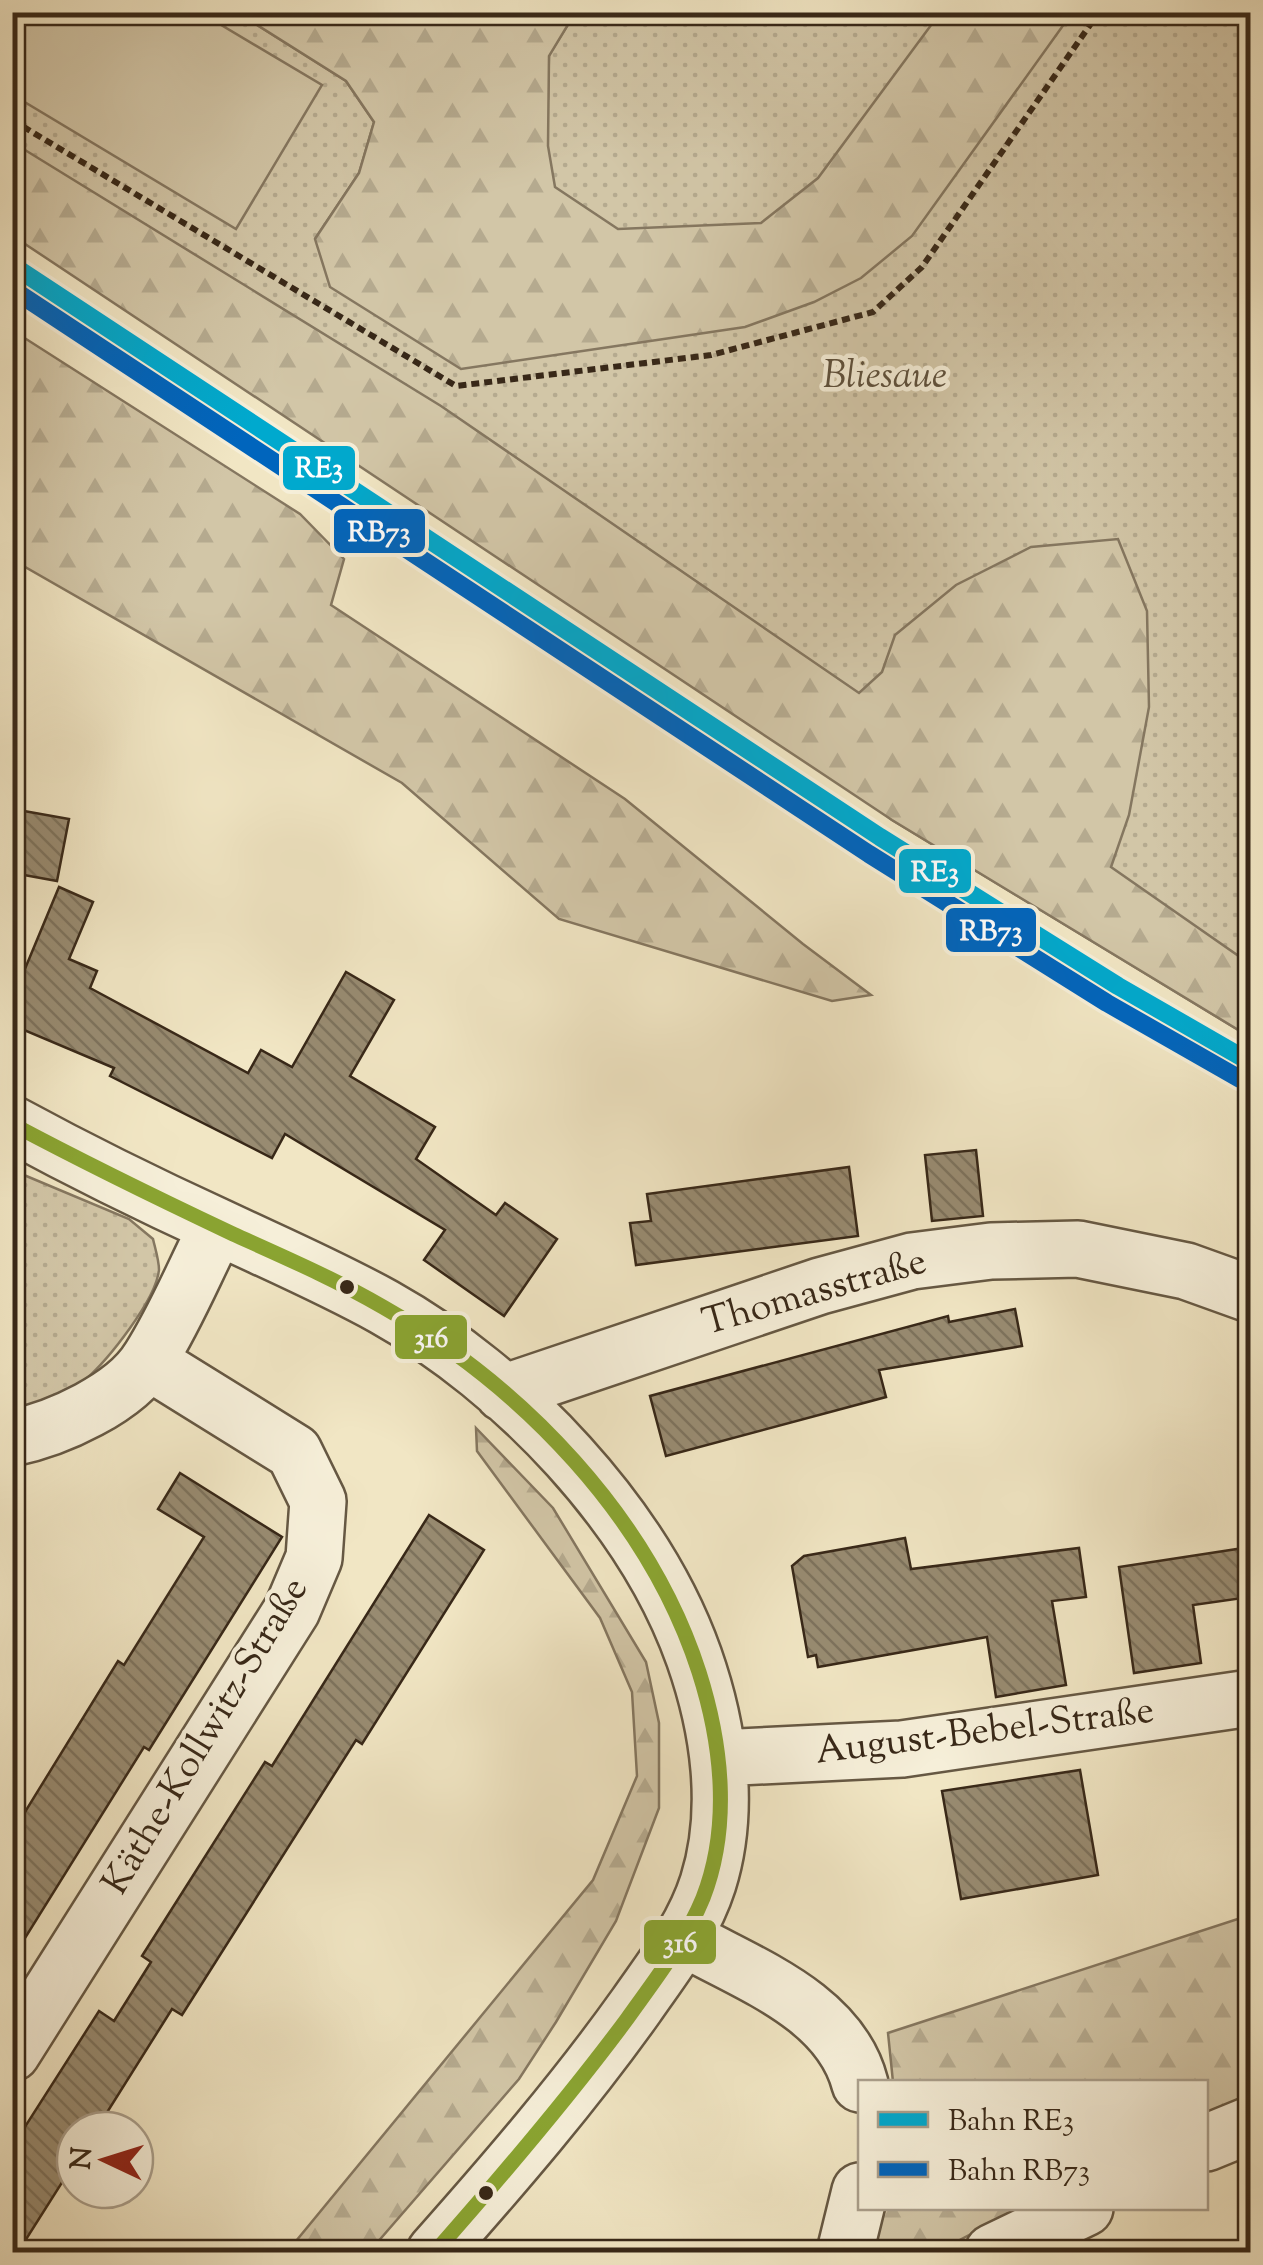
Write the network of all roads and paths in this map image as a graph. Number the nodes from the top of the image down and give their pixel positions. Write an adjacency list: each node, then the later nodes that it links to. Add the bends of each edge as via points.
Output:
1 (1100, 12): 2 (path, via 922,267 873,312 711,355 456,386)
2 (12, 120)
3 (12, 1124): 4 (street)
4 (217, 1226): 6 (street); 7 (street, via 386,1308)
5 (1250, 1294): 7 (street, Thomasstraße, via 1186,1271 1078,1249 912,1260)
6 (149, 1362): 8 (street, via 98,1407); 12 (street, Käthe-Kollwitz-Straße, via 294,1452 318,1501 314,1558 292,1610)
7 (503, 1392): 10 (street, via 575,1464 637,1544 680,1618 705,1689)
8 (12, 1438)
9 (1250, 1698): 10 (street, August-Bebel-Straße, via 902,1749)
10 (719, 1758): 11 (street, via 716,1846)
11 (684, 1938): 13 (street, via 802,2004 835,2034); 18 (street, via 530,2144)
12 (12, 2053)
13 (859, 2080)
14 (1250, 2125): 15 (street)
15 (1208, 2141)
16 (858, 2200): 19 (street)
17 (1082, 2210): 20 (street)
18 (435, 2252)
19 (846, 2252)
20 (993, 2252)

